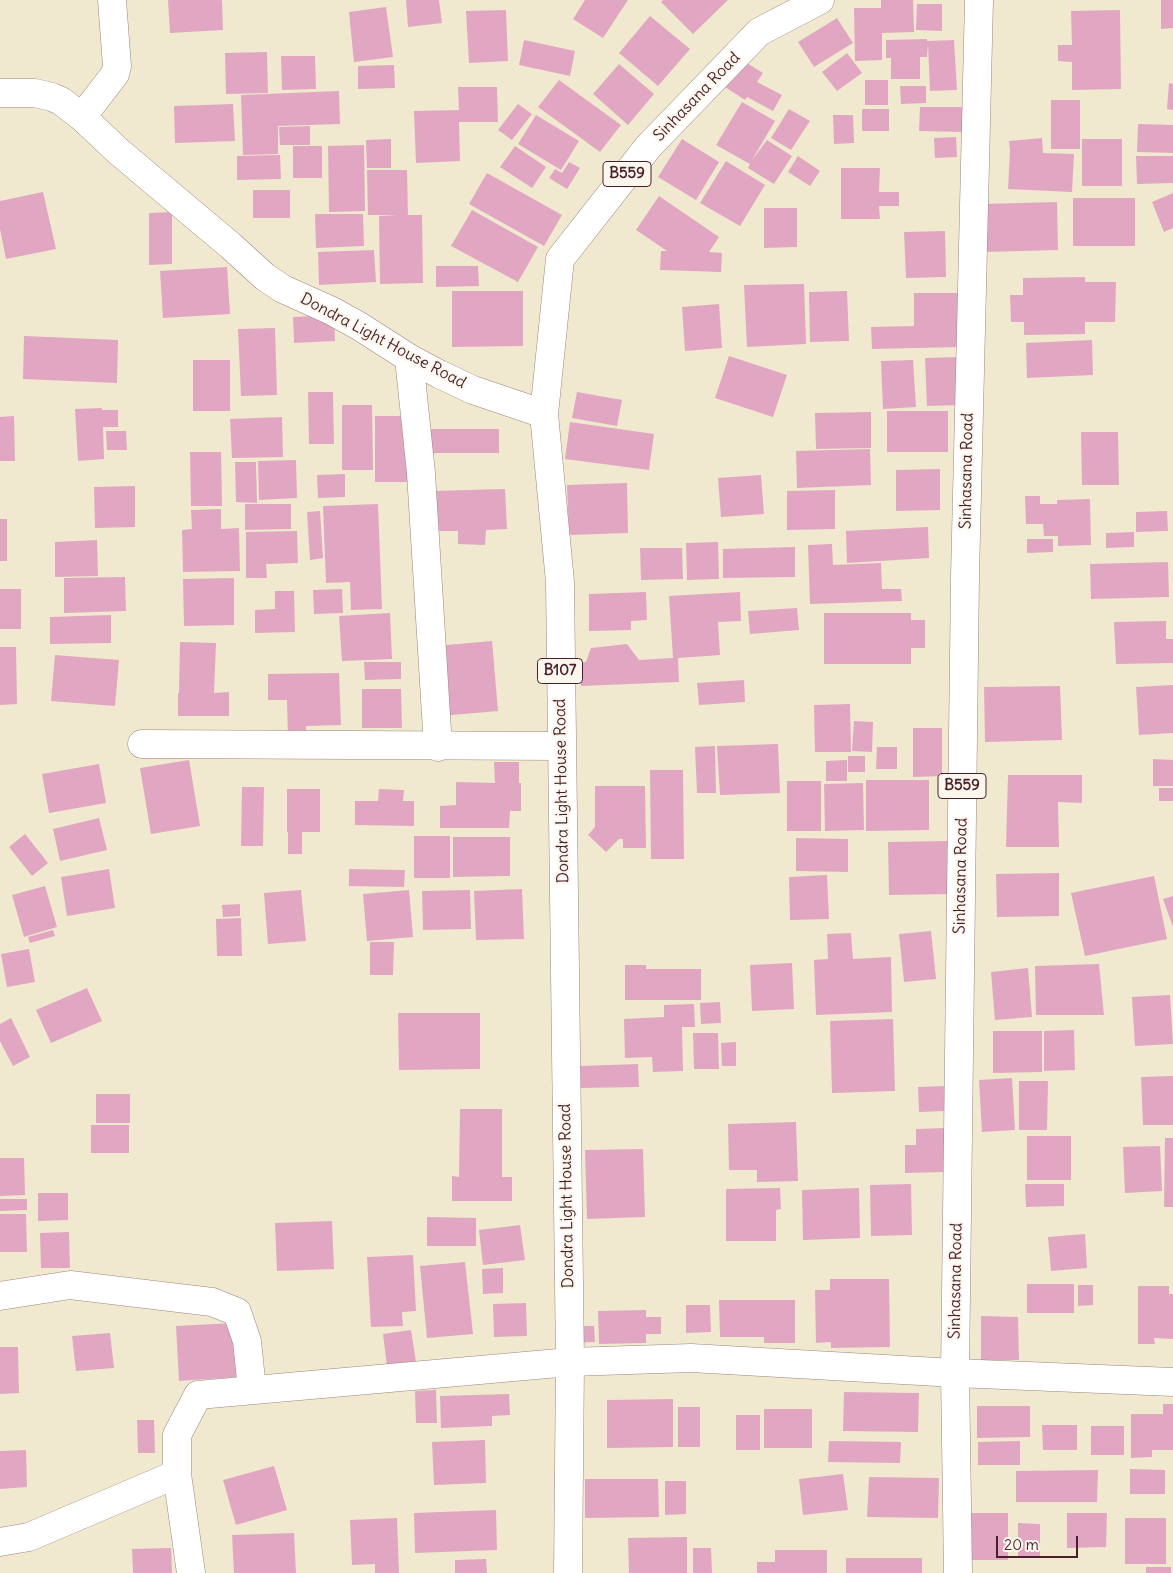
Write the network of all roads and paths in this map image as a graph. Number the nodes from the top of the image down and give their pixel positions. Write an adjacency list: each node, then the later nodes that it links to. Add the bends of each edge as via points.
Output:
1 (112, 0): 5 (main road, via 115,74)
2 (820, 0): 7 (main road, Sinhasana Road / B559, via 759,32 648,147 560,259)
3 (979, 0): 13 (main road, Sinhasana Road / B559, via 965,577)
4 (0, 92): 5 (main road, Dondra Light House Road, via 52,97)
5 (82, 117): 6 (main road, Dondra Light House Road, via 274,283 359,326)
6 (409, 358): 7 (main road, Dondra Light House Road, via 473,390); 10 (main road, via 421,473)
7 (544, 414): 9 (main road, Dondra Light House Road / B107, via 560,582)
8 (142, 744): 10 (main road)
9 (561, 746): 10 (main road); 12 (main road, Dondra Light House Road / B107)
10 (438, 747)
11 (0, 1296): 15 (main road, via 70,1285 212,1302 237,1312 246,1341)
12 (570, 1362): 13 (main road, via 692,1358); 15 (main road); 19 (main road, Dondra Light House Road / B107)
13 (955, 1373): 14 (main road); 20 (main road, Sinhasana Road / B559)
14 (1173, 1382)
15 (252, 1390): 16 (main road, via 198,1395 177,1434)
16 (177, 1474): 17 (main road, via 29,1538); 18 (main road)
17 (0, 1542)
18 (191, 1573)
19 (568, 1573)
20 (958, 1573)

